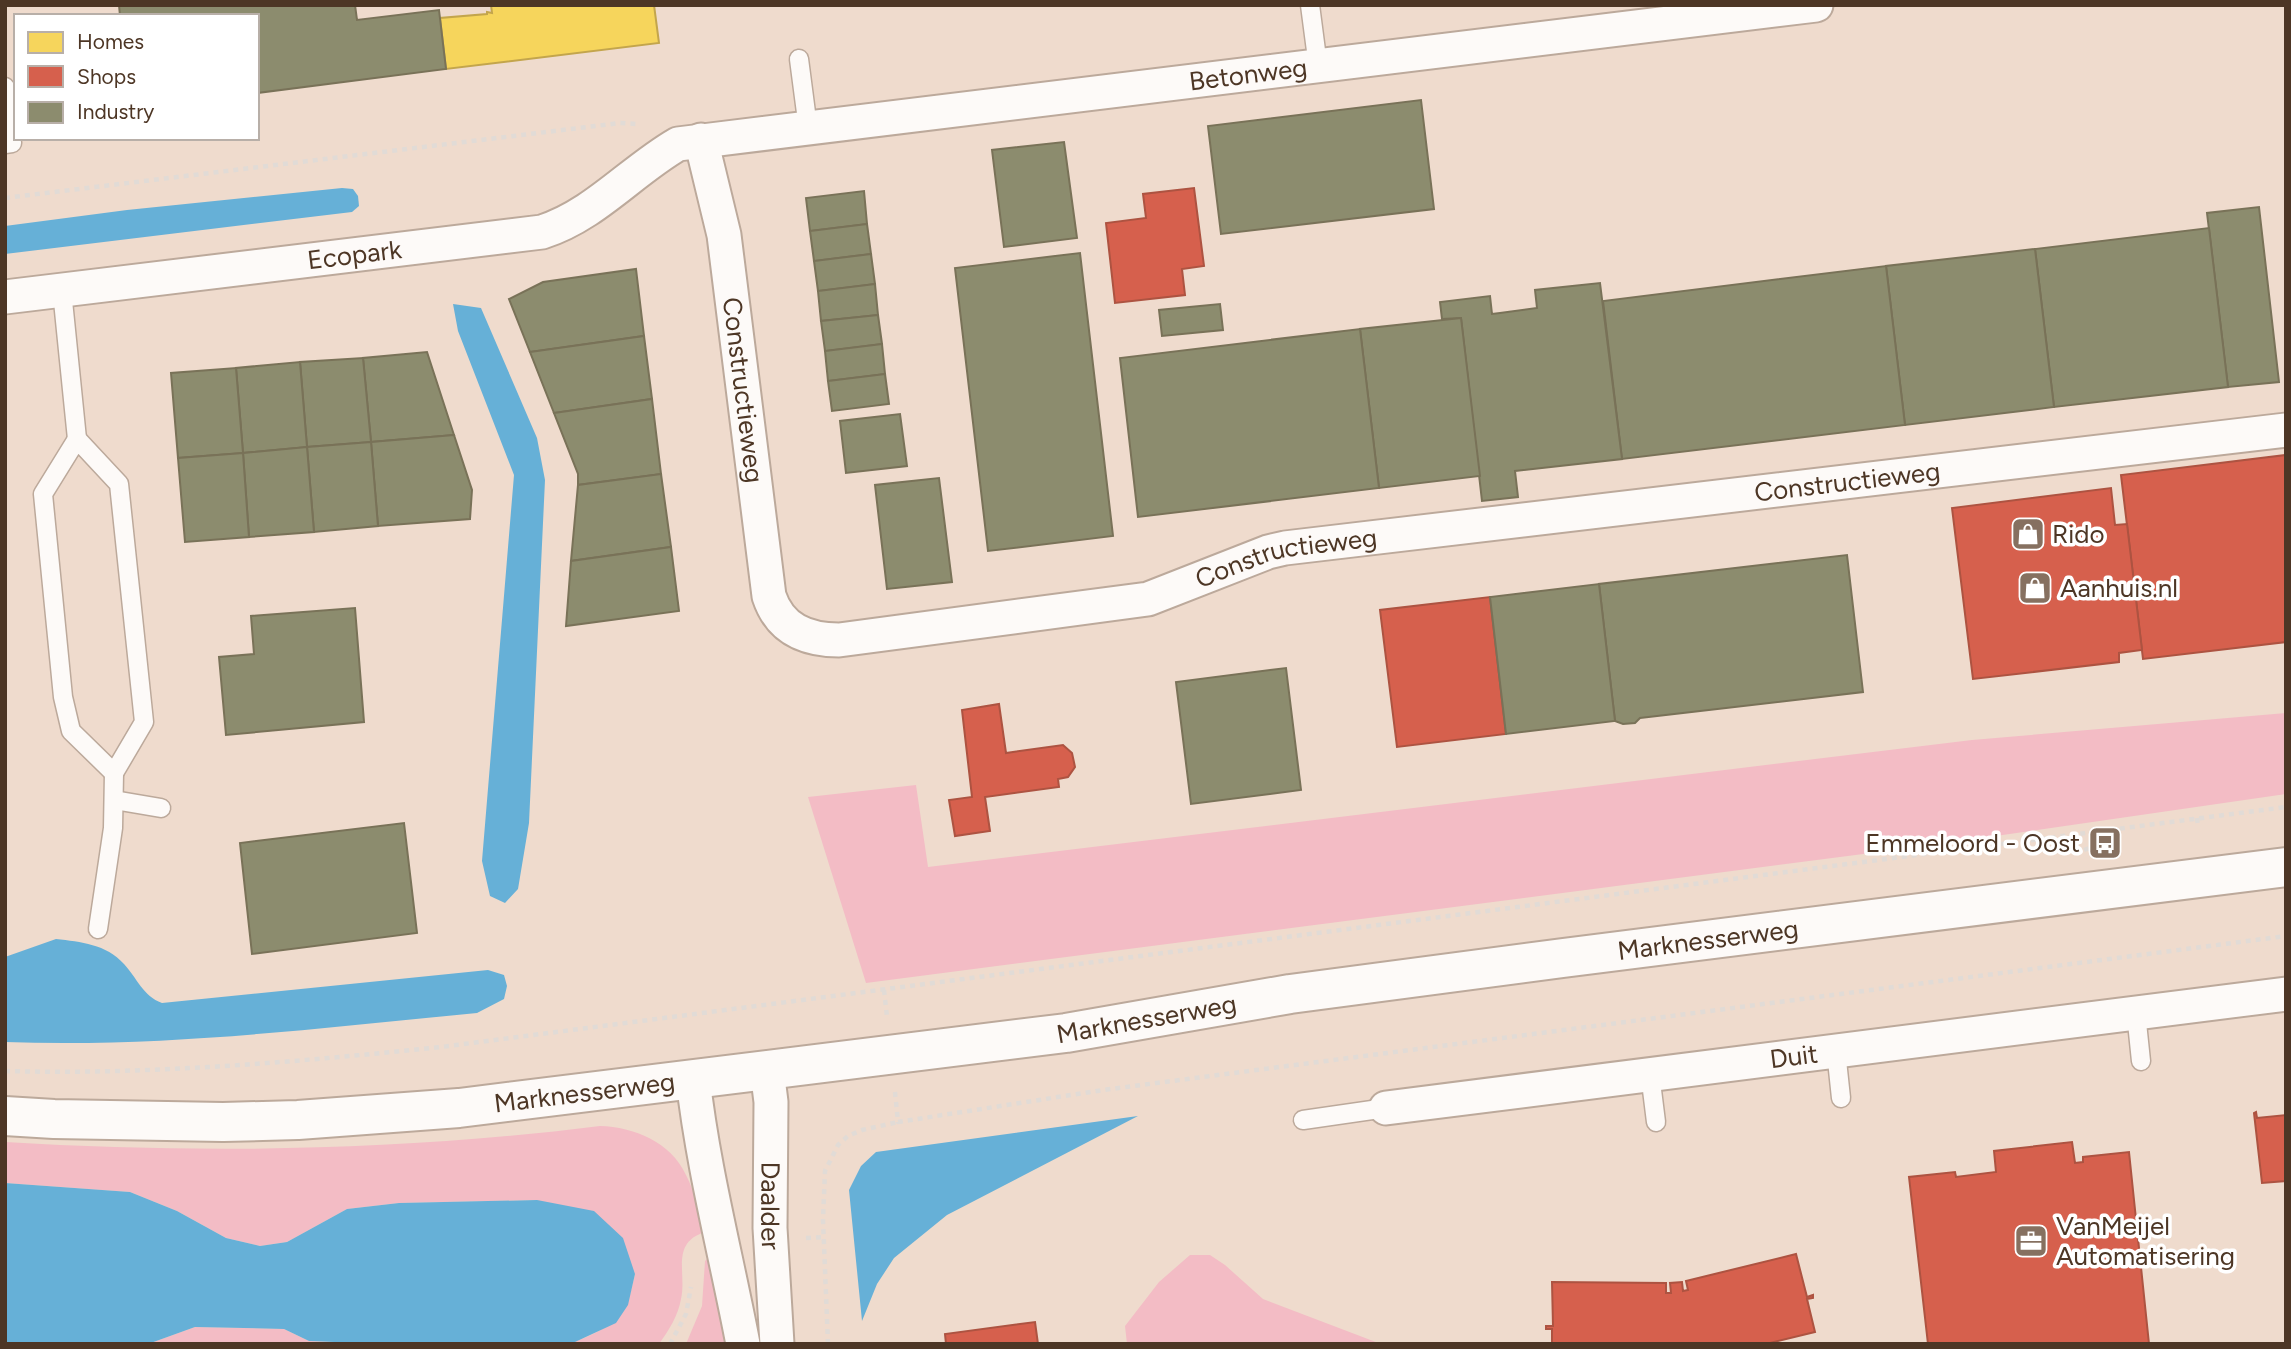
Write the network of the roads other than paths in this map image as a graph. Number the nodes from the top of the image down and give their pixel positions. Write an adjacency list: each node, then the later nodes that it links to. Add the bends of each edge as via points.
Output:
1 (1310, 5): 4 (lane)
2 (1816, 5): 4 (street, Betonweg)
3 (799, 59): 6 (lane)
4 (1318, 66): 6 (street, Betonweg)
5 (5, 87): 8 (lane, via 12,143)
6 (807, 128): 7 (street, Betonweg)
7 (690, 142): 9 (street, Ecopark, via 646,163 578,217 542,232); 11 (street, Constructieweg, via 723,235 769,596 776,614 794,631 823,640 1148,599 1285,548)
8 (5, 144)
9 (62, 291): 10 (street, Ecopark); 12 (lane)
10 (5, 297)
11 (2286, 430)
12 (77, 439): 13 (lane, via 119,484 144,722); 13 (lane, via 43,494 63,697 71,731)
13 (114, 773): 14 (lane)
14 (114, 800): 15 (lane); 17 (lane)
15 (161, 808)
16 (2286, 867): 22 (main road, Marknesserweg, via 1318,990 1066,1033)
17 (98, 929)
18 (2286, 994): 19 (street, Duit)
19 (2136, 1013): 20 (street, Duit); 21 (lane)
20 (1836, 1051): 23 (street, Duit); 25 (lane)
21 (2141, 1061)
22 (766, 1070): 24 (main road, Marknesserweg); 31 (street, Daalder, via 771,1102 771,1249)
23 (1650, 1074): 26 (street, Duit); 29 (lane)
24 (693, 1079): 27 (main road, Marknesserweg, via 458,1108 298,1119 223,1122); 30 (street, Daalder, via 704,1163)
25 (1841, 1098)
26 (1386, 1108): 28 (lane, Duit)
27 (5, 1116)
28 (1303, 1120)
29 (1656, 1122)
30 (743, 1344)
31 (777, 1344)

